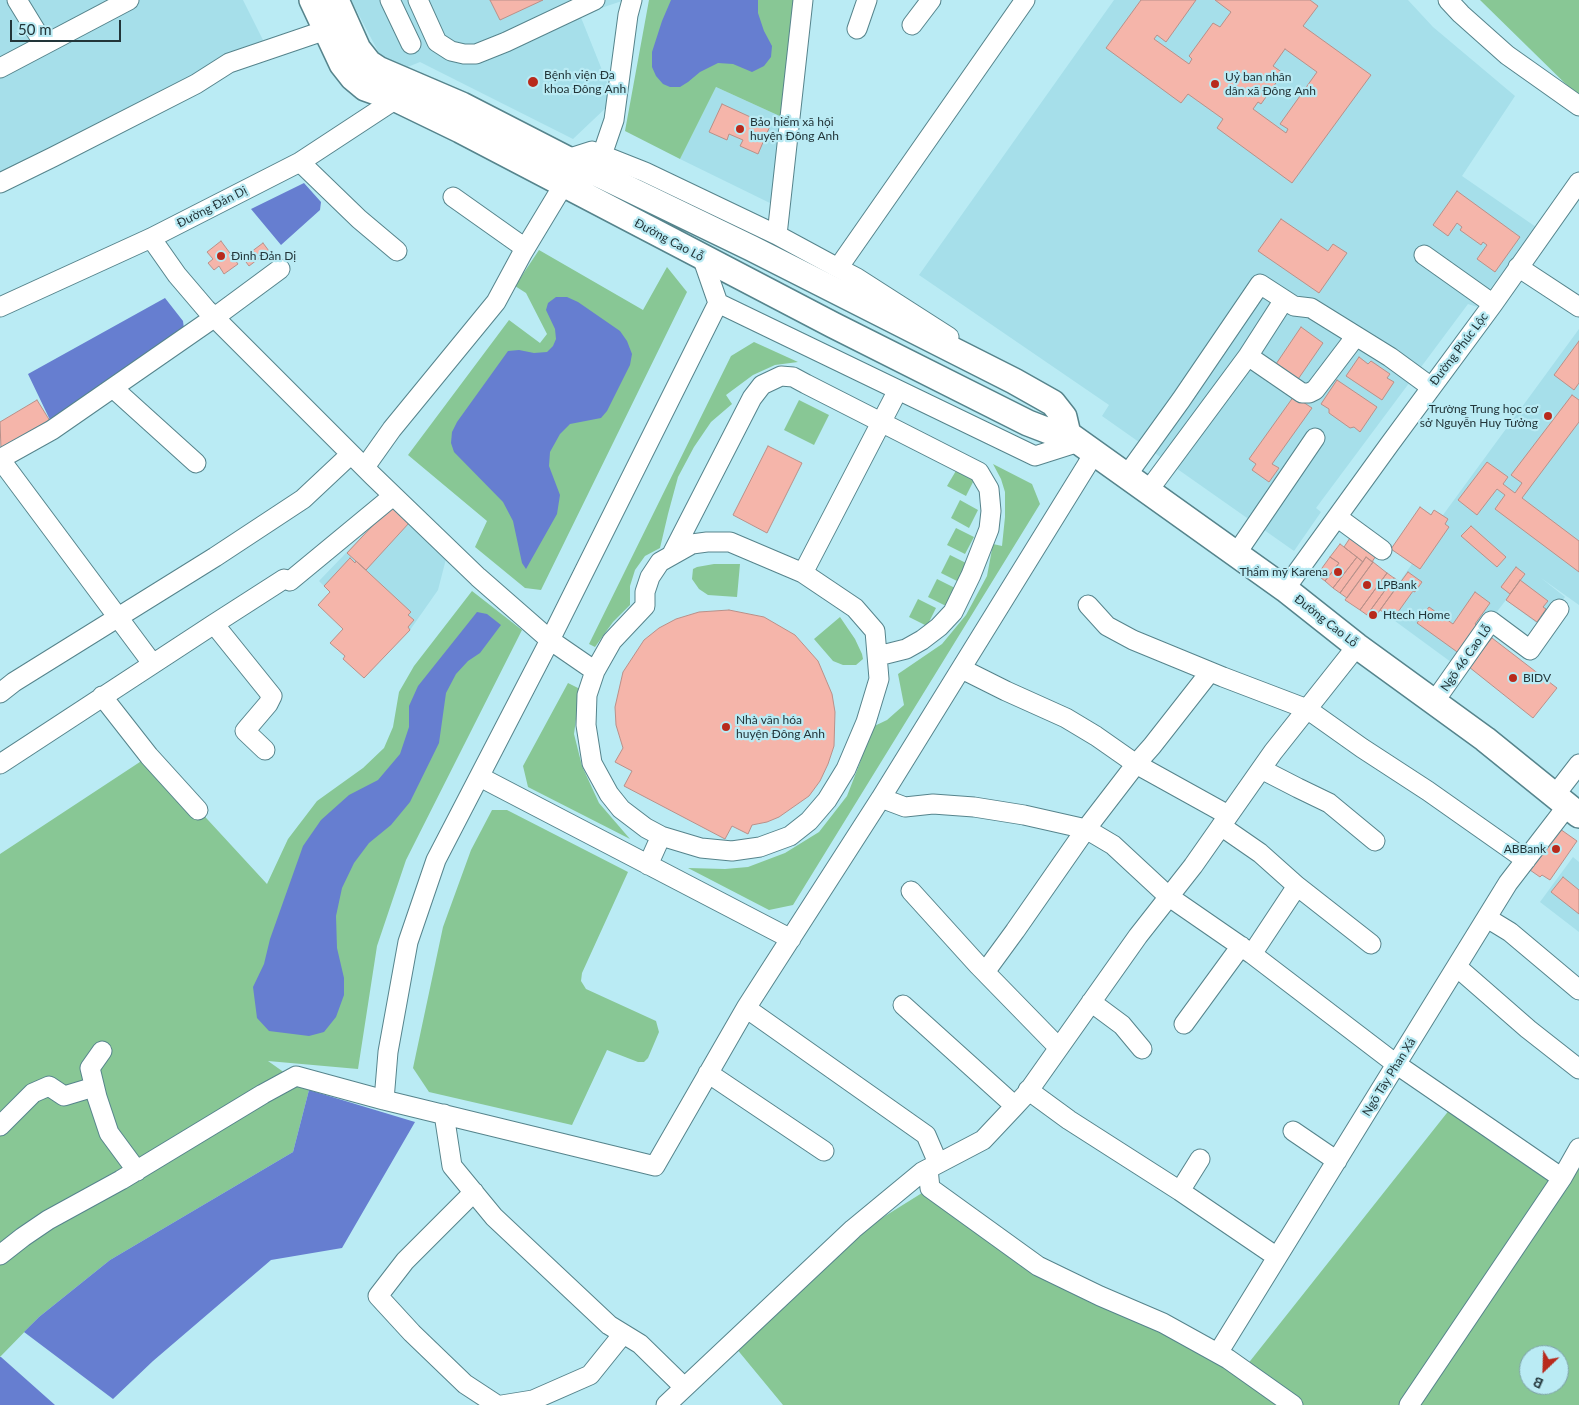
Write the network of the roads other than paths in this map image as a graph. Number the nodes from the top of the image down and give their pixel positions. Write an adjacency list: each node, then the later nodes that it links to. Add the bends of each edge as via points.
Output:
1 (17, 0): 18 (street)
2 (109, 0): 18 (street)
3 (128, 0): 21 (street)
4 (312, 0): 17 (main road, Đường Cao Lỗ)
5 (336, 0): 22 (main road, Đường Cao Lỗ, via 358,49)
6 (390, 0): 19 (street)
7 (418, 0): 8 (street, via 437,42 451,51 464,54 476,54 506,42)
8 (595, 0)
9 (632, 0): 24 (street, via 614,120)
10 (803, 0): 32 (street)
11 (867, 0): 16 (street)
12 (931, 0): 15 (street)
13 (1025, 0): 39 (street)
14 (1448, 0): 23 (street, via 1507,55)
15 (912, 25)
16 (857, 29)
17 (326, 30): 22 (main road, Đường Cao Lỗ, via 342,64 365,88); 28 (street, via 229,63 196,84)
18 (39, 36): 20 (street)
19 (411, 44)
20 (0, 57)
21 (0, 68)
22 (402, 91): 25 (main road, Đường Cao Lỗ, via 462,105); 26 (street, Đường Đản Dị); 29 (main road, Đường Cao Lỗ)
23 (1579, 106)
24 (602, 155): 25 (street, via 592,150); 31 (street, via 644,172)
25 (567, 159): 31 (main road, Đường Cao Lỗ)
26 (300, 162): 33 (street, Đường Đản Dị); 35 (street)
27 (1579, 182): 38 (street, Đường Phúc Lộc)
28 (0, 183)
29 (564, 184): 34 (street); 37 (main road, Đường Cao Lỗ)
30 (453, 197): 34 (street)
31 (700, 211): 32 (street); 49 (main road, Đường Cao Lỗ)
32 (777, 235): 39 (street)
33 (151, 238): 44 (street, Đường Đản Dị); 46 (street)
34 (525, 248): 59 (street, via 496,302 392,428)
35 (397, 251)
36 (1424, 255): 43 (street)
37 (702, 257): 42 (street); 55 (main road, Đường Cao Lỗ, via 1028,423)
38 (1518, 267): 43 (street, Đường Phúc Lộc); 45 (street)
39 (838, 268): 49 (street)
40 (280, 269): 46 (street)
41 (1284, 300): 47 (street, via 1294,306 1311,308); 48 (street); 60 (street, via 1260,284)
42 (718, 303): 52 (street); 73 (street)
43 (1493, 304): 50 (street, Đường Phúc Lộc)
44 (0, 307)
45 (1579, 307)
46 (210, 313): 51 (street); 56 (street)
47 (1356, 336): 48 (street, via 1315,390 1309,393 1302,393); 50 (street)
48 (1248, 356): 61 (street)
49 (1014, 381): 55 (main road, Đường Cao Lỗ, via 1053,403)
50 (1431, 387): 63 (street, Đường Phúc Lộc)
51 (113, 388): 57 (street, via 52,430); 58 (street)
52 (898, 390): 53 (street); 55 (street, via 1035,456)
53 (881, 422): 65 (street, via 793,378 781,376 762,385 752,398); 67 (street); 75 (street, via 979,472 989,490 991,511 981,552 953,612 939,627 906,650)
54 (1315, 438): 66 (street)
55 (1081, 443): 60 (main road, Đường Cao Lỗ); 77 (street)
56 (351, 454): 59 (street); 71 (street, via 303,499)
57 (0, 459): 71 (street)
58 (196, 463)
59 (365, 467): 62 (street)
60 (1127, 475): 61 (main road, Đường Cao Lỗ)
61 (1148, 490): 66 (main road, Đường Cao Lỗ)
62 (393, 496): 72 (street, via 290,581 284,580); 73 (street, via 478,578)
63 (1337, 517): 64 (street); 68 (street, Đường Phúc Lộc)
64 (1382, 551)
65 (672, 554): 67 (street, via 692,544 730,542); 78 (street, via 660,562 650,577 645,606 612,641)
66 (1236, 554): 68 (main road, Đường Cao Lỗ)
67 (803, 573): 75 (street, via 855,608 875,631)
68 (1285, 589): 74 (main road, Đường Cao Lỗ)
69 (1088, 605): 79 (street, via 1107,626)
70 (1560, 609): 82 (street, Ngõ 46 Cao Lỗ, via 1530,650 1491,621)
71 (118, 617): 76 (street); 80 (street)
72 (214, 624): 76 (street); 84 (street, via 272,696 244,731)
73 (550, 640): 78 (street); 89 (street)
74 (1357, 646): 82 (main road, Đường Cao Lỗ); 83 (street)
75 (878, 656): 95 (street, via 879,679 866,722 846,769 809,821 790,836 760,847 732,851 701,848)
76 (152, 663): 81 (street)
77 (962, 669): 86 (street, via 1066,718); 90 (street)
78 (595, 672): 95 (street, via 587,695 586,726 592,763 621,810)
79 (1210, 672): 83 (street); 86 (street)
80 (0, 692)
81 (102, 696): 85 (street); 92 (street, via 149,756)
82 (1434, 702): 91 (main road, Đường Cao Lỗ)
83 (1307, 709): 88 (street); 97 (street)
84 (265, 750)
85 (0, 764)
86 (1136, 764): 93 (street); 94 (street)
87 (1579, 764): 91 (street, Ngõ Tây Phan Xá)
88 (1261, 768): 93 (street); 96 (street, via 1329,802)
89 (480, 777): 98 (street); 121 (street, via 436,860 408,942 388,1052)
90 (881, 798): 94 (street, via 905,807 933,804 974,807); 103 (street)
91 (1567, 805): 97 (street, Ngõ Tây Phan Xá)
92 (198, 810)
93 (1224, 821): 99 (street); 101 (street)
94 (1086, 829): 101 (street, via 1113,845); 107 (street)
95 (661, 836): 98 (street)
96 (1375, 841)
97 (1526, 860): 102 (street, Ngõ Tây Phan Xá)
98 (648, 865): 103 (street)
99 (1297, 886): 104 (street); 105 (street)
100 (911, 891): 107 (street)
101 (1168, 896): 105 (street); 109 (street)
102 (1487, 918): 106 (street, Ngõ Tây Phan Xá); 108 (street, via 1510,932)
103 (791, 939): 111 (street)
104 (1371, 944)
105 (1247, 950): 112 (street); 116 (street)
106 (1457, 967): 116 (street, Ngõ Tây Phan Xá); 117 (street)
107 (985, 972): 113 (street)
108 (1579, 990)
109 (1091, 1002): 113 (street); 114 (street, via 1122,1025)
110 (903, 1005): 122 (street)
111 (746, 1008): 118 (street); 130 (street, via 926,1136)
112 (1184, 1024)
113 (1059, 1048): 120 (street)
114 (1142, 1048)
115 (102, 1051): 119 (street, via 90,1068)
116 (1396, 1064): 129 (street, Ngõ Tây Phan Xá); 132 (street)
117 (1579, 1070)
118 (708, 1073): 123 (street, via 655,1166); 127 (street)
119 (94, 1086): 124 (street, via 64,1096 49,1086 33,1094); 131 (street, via 109,1133)
120 (1028, 1090): 122 (street); 133 (street)
121 (384, 1100): 123 (street); 131 (street, via 296,1076)
122 (1015, 1106): 130 (street, via 983,1140)
123 (444, 1114): 134 (street, via 452,1166)
124 (0, 1126)
125 (1293, 1131): 129 (street)
126 (1579, 1148): 132 (street)
127 (824, 1151)
128 (1200, 1159): 133 (street)
129 (1337, 1161): 136 (street, Ngõ Tây Phan Xá)
130 (933, 1166): 138 (street, via 930,1188 1038,1266 1163,1323); 139 (street, via 853,1229)
131 (137, 1171): 135 (street, via 48,1220)
132 (1562, 1178): 144 (street)
133 (1180, 1191): 136 (street)
134 (474, 1192): 137 (street, via 494,1218 609,1325); 140 (street, via 406,1261 378,1296 465,1384)
135 (0, 1255)
136 (1276, 1258): 138 (street, Ngõ Tây Phan Xá)
137 (623, 1334): 139 (street, via 640,1344); 141 (street, via 590,1375 533,1400)
138 (1218, 1353): 143 (street)
139 (684, 1388): 142 (street)
140 (496, 1405)
141 (502, 1405)
142 (666, 1405)
143 (1293, 1405)
144 (1408, 1405)

